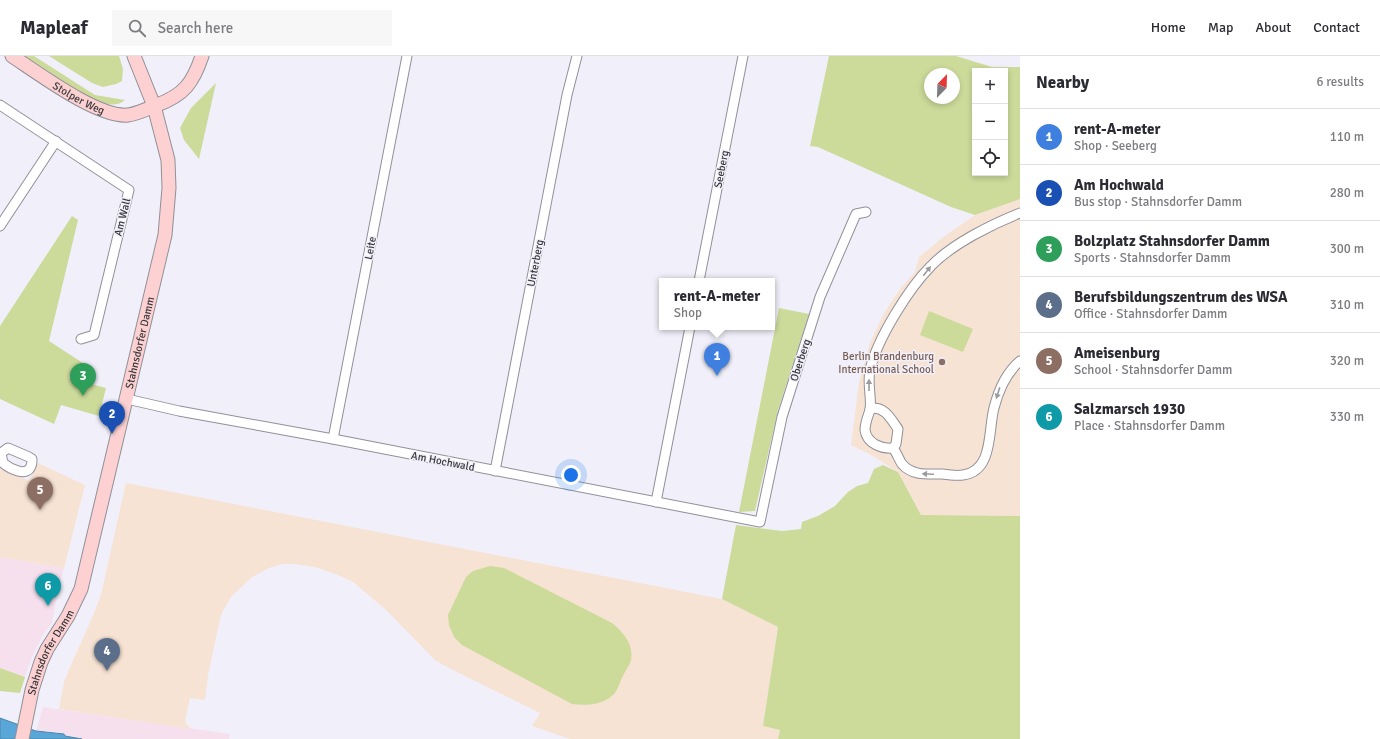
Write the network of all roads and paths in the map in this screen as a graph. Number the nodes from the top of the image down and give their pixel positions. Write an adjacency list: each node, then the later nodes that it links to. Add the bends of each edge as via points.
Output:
1 (12, 56): 8 (street, Stolper Weg, via 85,103 105,111 126,115)
2 (134, 56): 8 (street, Stahnsdorfer Damm)
3 (202, 56): 8 (street, Stolper Weg, via 188,85 176,97)
4 (407, 56): 19 (street, Leite)
5 (577, 56): 21 (street, Unterberg, via 567,95)
6 (743, 56): 13 (street, Seeberg)
7 (0, 105): 9 (street, Am Wall)
8 (154, 106): 17 (street, Stahnsdorfer Damm, via 168,160 168,209 165,235)
9 (56, 141): 12 (street); 15 (street, Am Wall, via 129,190 94,335)
10 (866, 212): 23 (street, Oberberg, via 856,214 820,297 782,417)
11 (1020, 213): 18 (street, one-way to 11, via 870,369 882,340 904,300 931,266 951,250 989,226)
12 (0, 226)
13 (700, 278)
14 (689, 330): 22 (street)
15 (81, 339)
16 (1020, 362): 20 (street, one-way to 20, via 1000,387 993,410 988,448 982,464 973,471 964,475 911,472 902,464)
17 (127, 399): 19 (street, Am Hochwald); 24 (street, Stahnsdorfer Damm, via 81,589 41,662)
18 (870, 409): 20 (street, via 879,408 891,418 898,430); 20 (street, via 865,432 872,442 884,449)
19 (334, 439): 21 (street, Am Hochwald)
20 (893, 448)
21 (495, 471): 22 (street, Am Hochwald)
22 (656, 502): 23 (street, Am Hochwald)
23 (760, 522)
24 (22, 739)

